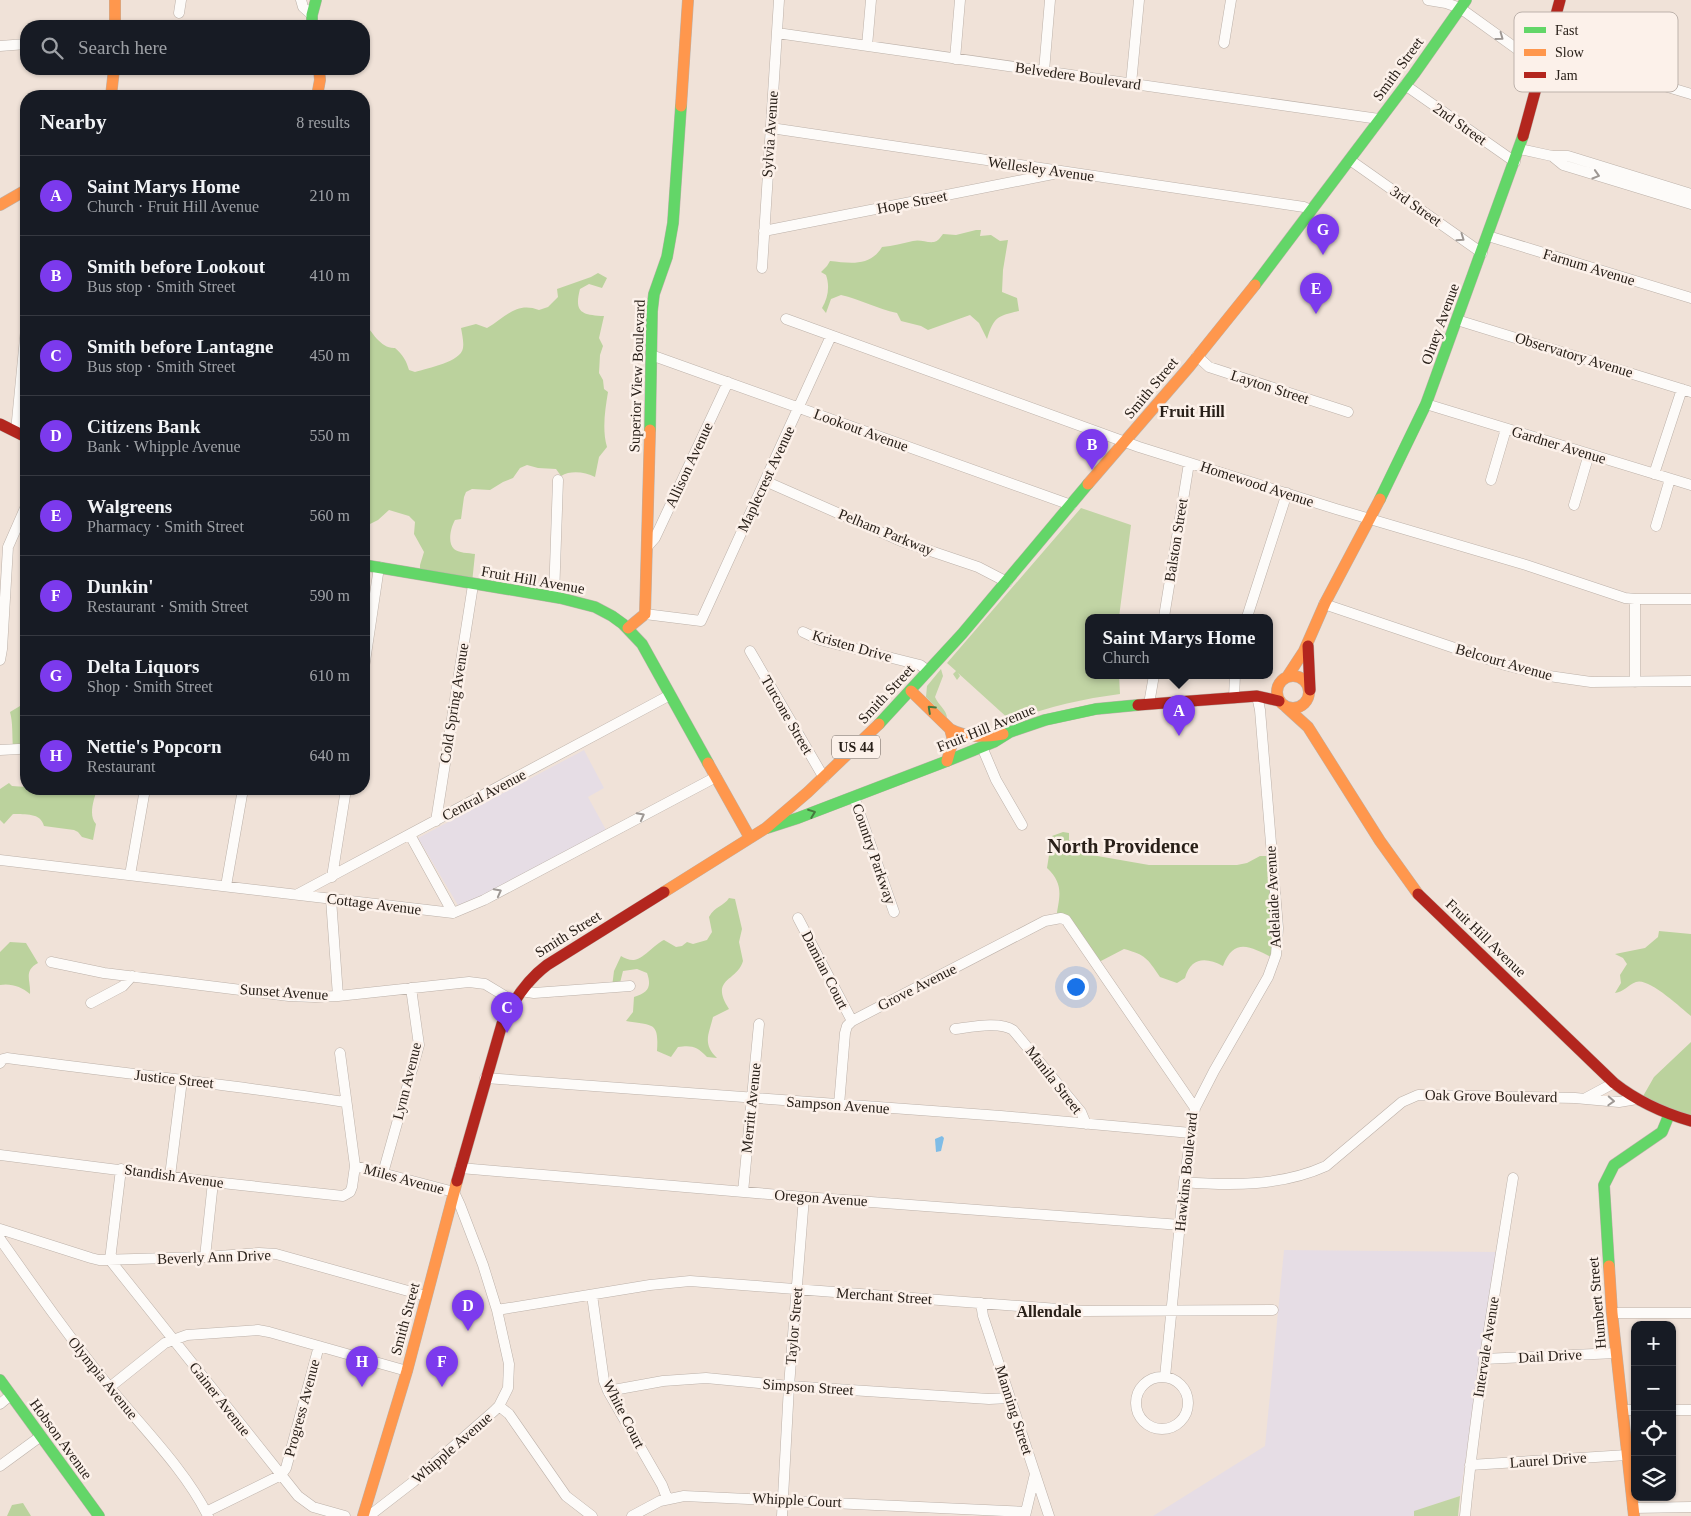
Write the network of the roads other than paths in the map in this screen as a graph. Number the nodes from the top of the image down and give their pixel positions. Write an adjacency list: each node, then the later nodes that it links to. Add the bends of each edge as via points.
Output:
1 (115, 0): 15 (main road)
2 (180, 0): 14 (street)
3 (301, 0): 16 (street)
4 (316, 0): 17 (main road)
5 (688, 0): 55 (main road, Superior View Boulevard, via 672,223 667,257 653,301)
6 (779, 0): 18 (street, Sylvia Avenue)
7 (871, 0): 23 (street)
8 (960, 0): 24 (street)
9 (1050, 0): 25 (street)
10 (1139, 0): 28 (street)
11 (1232, 0): 19 (street)
12 (1428, 0): 13 (street)
13 (1463, 4): 21 (street, one-way to 21); 29 (main road, Smith Street / US 44)
14 (179, 12)
15 (115, 20)
16 (311, 20)
17 (312, 20)
18 (777, 33): 23 (street, Belvedere Boulevard); 36 (street, Sylvia Avenue)
19 (1224, 43)
20 (20, 44): 22 (street)
21 (1514, 45)
22 (0, 46)
23 (867, 46): 24 (street, Belvedere Boulevard)
24 (955, 59): 25 (street, Belvedere Boulevard)
25 (1044, 71): 28 (street, Belvedere Boulevard)
26 (113, 75): 30 (main road)
27 (319, 75): 31 (main road)
28 (1131, 84): 35 (street, Belvedere Boulevard)
29 (1405, 86): 35 (main road, Smith Street / US 44); 40 (street, 2nd Street)
30 (112, 90)
31 (318, 90)
32 (1678, 90): 34 (street)
33 (1535, 92): 37 (main road, Olney Avenue)
34 (1691, 94)
35 (1379, 119): 39 (main road, Smith Street / US 44)
36 (770, 128): 41 (street, Wellesley Avenue); 47 (street, Sylvia Avenue)
37 (1520, 149): 38 (street); 40 (main road, Olney Avenue)
38 (1552, 156): 43 (street, via 1568,156); 44 (street, one-way to 44, via 1563,165)
39 (1350, 160): 46 (main road, Smith Street / US 44); 49 (street, 3rd Street, one-way to 49)
40 (1515, 162): 48 (main road, Olney Avenue)
41 (1061, 172): 46 (street, Wellesley Avenue, via 1277,202); 47 (street, Hope Street)
42 (20, 193): 45 (main road)
43 (1691, 194)
44 (1691, 204)
45 (0, 205)
46 (1312, 210): 56 (main road, Smith Street / US 44)
47 (764, 231): 50 (street, Sylvia Avenue)
48 (1488, 236): 49 (main road, Olney Avenue); 51 (street, Farnum Avenue)
49 (1482, 253): 53 (main road, Olney Avenue)
50 (762, 268)
51 (1691, 298)
52 (786, 319): 54 (street, Homewood Avenue)
53 (1457, 320): 58 (street, Observatory Avenue); 59 (main road, Olney Avenue)
54 (831, 336): 60 (street, Maplecrest Avenue); 65 (street, Homewood Avenue)
55 (651, 355): 57 (street, Lookout Avenue); 80 (main road, Superior View Boulevard)
56 (1197, 356): 61 (street, Layton Street, via 1210,367); 65 (main road, Smith Street / US 44)
57 (728, 382): 60 (street, Lookout Avenue); 80 (street, Allison Avenue, via 655,538)
58 (1687, 390): 68 (street)
59 (1426, 404): 63 (street, Gardner Avenue); 77 (main road, Olney Avenue, via 1409,445)
60 (799, 408): 72 (street, Maplecrest Avenue); 75 (street, Lookout Avenue)
61 (1348, 412)
62 (0, 424): 64 (main road)
63 (1506, 429): 66 (street, Gardner Avenue); 71 (street)
64 (20, 434)
65 (1125, 442): 67 (street, Homewood Avenue); 75 (main road, Smith Street / US 44)
66 (1589, 454): 68 (street, Gardner Avenue); 76 (street)
67 (1189, 463): 74 (street, Homewood Avenue); 90 (street, Balston Street)
68 (1654, 474): 69 (street, Gardner Avenue)
69 (1670, 479): 73 (street, Gardner Avenue); 79 (street)
70 (558, 480): 85 (street)
71 (1491, 480)
72 (765, 481): 83 (street, Pelham Parkway, via 902,541); 89 (street, Maplecrest Avenue, via 701,621)
73 (1691, 486)
74 (1287, 493): 77 (street, Homewood Avenue); 91 (street)
75 (1071, 504): 83 (main road, Smith Street / US 44)
76 (1574, 505)
77 (1371, 518): 86 (street, Homewood Avenue); 88 (main road, Olney Avenue)
78 (20, 520): 97 (street, via 8,547)
79 (1656, 526)
80 (648, 546): 89 (main road, Superior View Boulevard)
81 (370, 566): 82 (main road, Fruit Hill Avenue)
82 (379, 567): 84 (main road, Fruit Hill Avenue); 92 (street)
83 (1007, 582): 98 (main road, Smith Street / US 44)
84 (473, 584): 85 (main road, Fruit Hill Avenue); 126 (street, Cold Spring Avenue)
85 (554, 597): 93 (main road, Fruit Hill Avenue, via 595,607)
86 (1635, 599): 87 (street, Homewood Avenue); 102 (street)
87 (1691, 599)
88 (1324, 604): 95 (main road, Olney Avenue); 102 (street, Belcourt Avenue, via 1505,665 1591,682)
89 (645, 614): 93 (main road)
90 (1164, 614)
91 (1248, 614)
92 (370, 628)
93 (628, 628): 107 (main road, Fruit Hill Avenue, via 642,644)
94 (804, 632): 98 (street, Kristen Drive, via 820,640 920,665)
95 (1308, 643): 99 (main road, Olney Avenue, via 1297,666); 105 (main road, Olney Avenue)
96 (750, 651): 121 (street, Turcone Street)
97 (0, 660)
98 (928, 671): 106 (main road, Smith Street / US 44)
99 (1287, 677): 104 (main road); 105 (main road, via 1299,677)
100 (1153, 679): 111 (street)
101 (1235, 679): 109 (street)
102 (1635, 682): 103 (street, Belcourt Avenue)
103 (1691, 682)
104 (1278, 687): 108 (main road, Fruit Hill Avenue); 112 (main road, via 1278,696)
105 (1310, 690): 110 (main road)
106 (911, 691): 114 (main road, one-way to 106); 121 (main road, Smith Street / US 44)
107 (670, 695): 120 (main road, Fruit Hill Avenue); 126 (street, Central Avenue)
108 (1257, 696): 109 (main road, Fruit Hill Avenue); 112 (main road, Fruit Hill Avenue); 162 (street, Adelaide Avenue, via 1278,944 1268,977)
109 (1234, 698): 111 (main road, Fruit Hill Avenue)
110 (1307, 701): 112 (main road, via 1300,707 1291,708); 113 (main road, Fruit Hill Avenue)
111 (1149, 704): 115 (main road, Fruit Hill Avenue, via 1066,714)
112 (1283, 704): 113 (main road, Fruit Hill Avenue)
113 (1308, 727): 156 (main road, Fruit Hill Avenue, via 1380,842 1418,894)
114 (950, 729): 115 (main road, via 976,737); 119 (main road, via 953,740)
115 (1010, 732): 116 (main road, Fruit Hill Avenue)
116 (982, 747): 119 (main road, Fruit Hill Avenue); 127 (street, via 996,780)
117 (19, 749): 118 (street)
118 (0, 750)
119 (947, 761): 125 (main road, Fruit Hill Avenue)
120 (716, 777): 130 (main road, Fruit Hill Avenue); 138 (street, Cottage Avenue, one-way to 120)
121 (824, 778): 128 (main road, Smith Street / US 44)
122 (144, 795): 132 (street)
123 (241, 795): 134 (street)
124 (345, 795): 133 (street)
125 (854, 796): 128 (main road, Fruit Hill Avenue, one-way to 125); 137 (street, Country Parkway)
126 (436, 821): 129 (street, Central Avenue)
127 (1022, 825)
128 (766, 828): 130 (main road, Smith Street / US 44)
129 (410, 835): 133 (street, Central Avenue); 138 (street)
130 (750, 838): 145 (main road, Smith Street / US 44, via 547,965)
131 (0, 860): 132 (street, Cottage Avenue)
132 (130, 875): 134 (street, Cottage Avenue)
133 (332, 877): 135 (street, Central Avenue)
134 (226, 886): 135 (street, Cottage Avenue)
135 (298, 895): 136 (street, Cottage Avenue)
136 (331, 899): 138 (street, Cottage Avenue); 146 (street)
137 (894, 912)
138 (454, 913)
139 (798, 918): 149 (street, Damian Court)
140 (1062, 918): 149 (street, Grove Avenue, via 1045,921); 162 (street, Hawkins Boulevard, via 1071,925)
141 (51, 962): 142 (street, Sunset Avenue)
142 (132, 976): 146 (street, Sunset Avenue, via 289,996); 148 (street, via 123,986)
143 (630, 986): 145 (street, via 534,993)
144 (411, 988): 146 (street, Sunset Avenue); 147 (street, Sunset Avenue, via 478,983); 171 (street, Lynn Avenue, via 419,1045)
145 (521, 991): 147 (main road, Smith Street / US 44)
146 (338, 996)
147 (513, 1000): 154 (main road, Smith Street / US 44)
148 (91, 1003)
149 (852, 1021): 161 (street, via 845,1033)
150 (759, 1024): 157 (street, Merritt Avenue)
151 (955, 1029): 165 (street, Manila Street, via 1010,1028 1081,1112)
152 (340, 1053): 160 (street)
153 (2, 1061): 155 (street, Justice Street, via 7,1058)
154 (485, 1078): 157 (street, Sampson Avenue); 169 (main road, Smith Street / US 44)
155 (182, 1080): 160 (street, Justice Street); 172 (street)
156 (1614, 1083): 158 (street, Oak Grove Boulevard); 159 (main road, Fruit Hill Avenue)
157 (752, 1098): 161 (street, Sampson Avenue); 177 (street, Merritt Avenue)
158 (1585, 1099): 159 (street, Oak Grove Boulevard, one-way to 159, via 1618,1102); 175 (street, Oak Grove Boulevard, via 1418,1095 1402,1102 1326,1166 1311,1173 1274,1182)
159 (1637, 1099): 163 (main road, Fruit Hill Avenue)
160 (345, 1102): 168 (street)
161 (840, 1105): 165 (street, Sampson Avenue)
162 (1195, 1108): 166 (street, Hawkins Boulevard)
163 (1669, 1115): 164 (main road, Fruit Hill Avenue); 191 (main road, Humbert Street, via 1656,1138 1614,1164 1604,1185)
164 (1691, 1121)
165 (1086, 1124): 166 (street, Sampson Avenue)
166 (1191, 1133): 175 (street, Hawkins Boulevard)
167 (0, 1155): 170 (street, Standish Avenue)
168 (355, 1166): 171 (street, Miles Avenue); 174 (street, Standish Avenue, via 352,1187 347,1195)
169 (460, 1168): 176 (main road, Smith Street / US 44); 177 (street, Oregon Avenue)
170 (121, 1169): 172 (street, Standish Avenue); 183 (street)
171 (383, 1173): 176 (street, Miles Avenue)
172 (170, 1176): 174 (street, Standish Avenue)
173 (1512, 1178): 196 (street, Intervale Avenue)
174 (213, 1182): 182 (street)
175 (1184, 1182): 179 (street, Hawkins Boulevard)
176 (454, 1192): 186 (main road, Smith Street / US 44); 188 (street, Whipple Avenue, via 480,1256)
177 (743, 1192): 178 (street, Oregon Avenue)
178 (804, 1197): 179 (street, Oregon Avenue); 184 (street, Taylor Street)
179 (1181, 1225): 190 (street, Hawkins Boulevard)
180 (0, 1229): 183 (street, Beverly Ann Drive, via 91,1258)
181 (0, 1239): 201 (street, Olympia Avenue)
182 (205, 1257): 183 (street, Beverly Ann Drive); 186 (street, Beverly Ann Drive, via 276,1254)
183 (110, 1260): 193 (street, Gainer Avenue)
184 (797, 1289): 185 (street, Merchant Street, via 690,1281); 187 (street, Merchant Street); 200 (street, Taylor Street)
185 (592, 1295): 188 (street, Merchant Street); 202 (street, White Court, via 602,1371)
186 (426, 1296): 197 (main road, Smith Street / US 44)
187 (981, 1303): 190 (street, Merchant Street, via 1084,1311); 204 (street, Manning Street)
188 (497, 1310): 206 (street, Whipple Avenue, via 509,1364 508,1388)
189 (1272, 1310): 190 (street, Merchant Street)
190 (1173, 1311): 198 (street, Hawkins Boulevard)
191 (1612, 1313): 192 (street); 195 (main road, Humbert Street)
192 (1691, 1313)
193 (173, 1339): 194 (street, via 187,1334 264,1331); 201 (street); 216 (street, Gainer Avenue)
194 (319, 1346): 197 (street); 216 (street, Progress Avenue, via 286,1468)
195 (1616, 1353): 196 (street, Dail Drive); 207 (main road, Humbert Street)
196 (1484, 1359): 213 (street, Intervale Avenue)
197 (407, 1371): 225 (main road, Smith Street / US 44)
198 (1165, 1377): 198 (street, via 1183,1386 1189,1406 1179,1424 1160,1430 1142,1420 1136,1401 1146,1383)
199 (0, 1380): 203 (main road, Hobson Avenue)
200 (789, 1386): 202 (street, Simpson Street, via 706,1378); 204 (street, Simpson Street); 218 (street, Taylor Street)
201 (110, 1387): 221 (street, Olympia Avenue, via 177,1469)
202 (608, 1390): 217 (street, White Court)
203 (11, 1396): 205 (street); 211 (main road, Hobson Avenue)
204 (1010, 1398): 215 (street, Manning Street)
205 (0, 1404)
206 (499, 1406): 226 (street, Whipple Avenue); 227 (street, via 509,1414 566,1496)
207 (1622, 1410): 208 (street); 212 (main road, Humbert Street)
208 (1631, 1410)
209 (1676, 1410): 210 (street)
210 (1691, 1410)
211 (41, 1436): 214 (street); 223 (main road, Hobson Avenue)
212 (1627, 1455): 213 (street, Laurel Drive); 220 (main road, Humbert Street)
213 (1470, 1465): 231 (street, Intervale Avenue)
214 (0, 1466)
215 (1035, 1473): 222 (street); 230 (street, Manning Street)
216 (281, 1475): 221 (street, Progress Avenue); 224 (street, Gainer Avenue, via 306,1504)
217 (667, 1498): 218 (street, Whipple Court); 228 (street, Whipple Court)
218 (782, 1499): 222 (street, Whipple Court); 229 (street, Taylor Street)
219 (1691, 1507): 220 (street)
220 (1633, 1512)
221 (207, 1514)
222 (1025, 1514)
223 (99, 1516)
224 (345, 1516)
225 (363, 1516)
226 (369, 1516)
227 (592, 1516)
228 (632, 1516)
229 (782, 1516)
230 (1049, 1516)
231 (1465, 1516)

